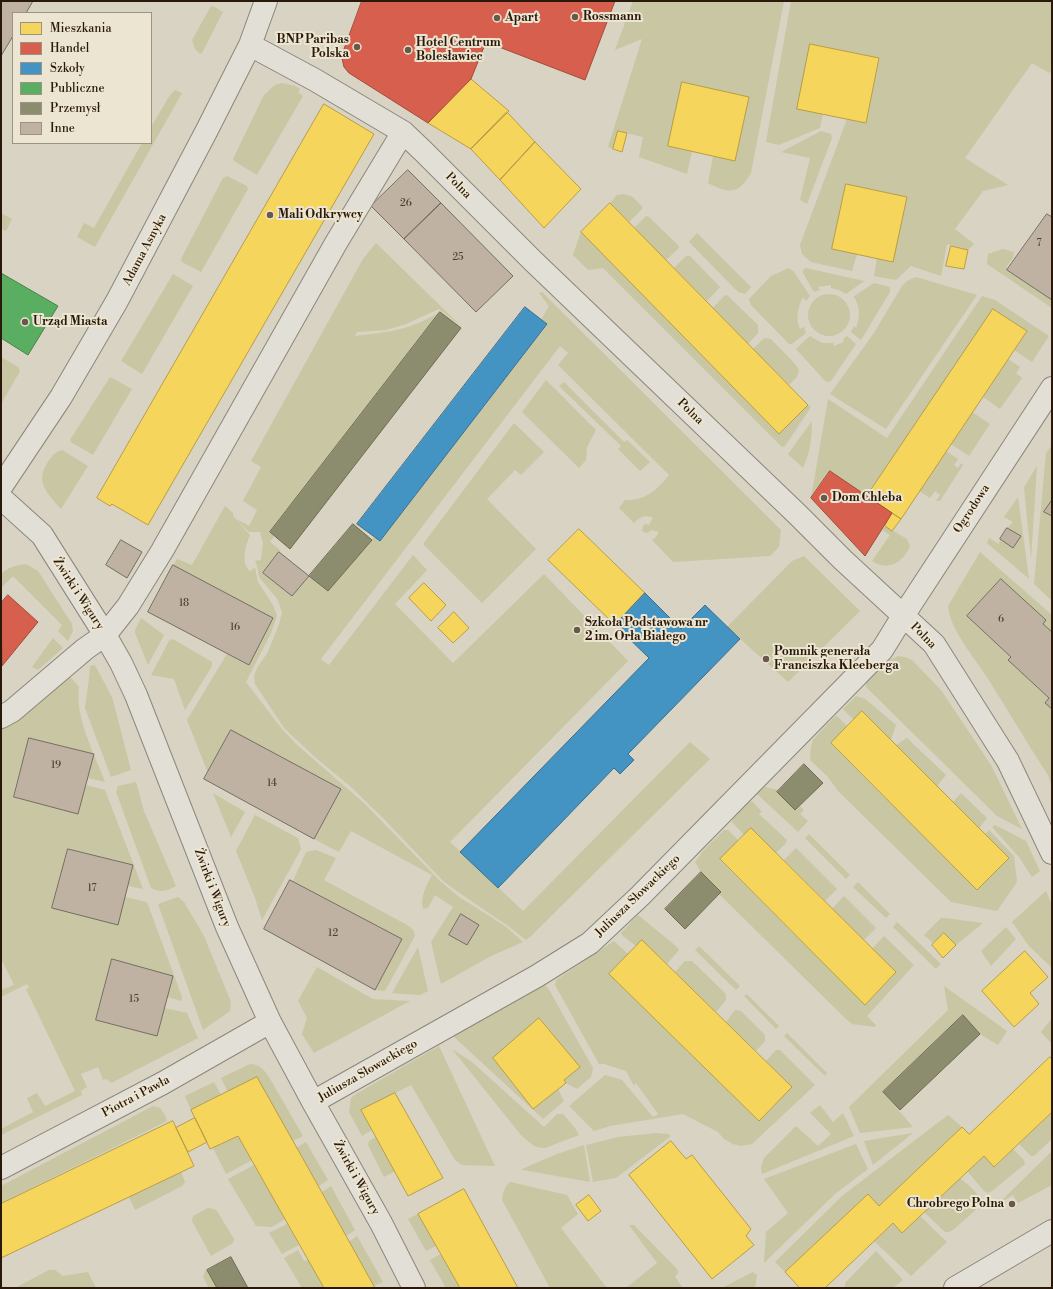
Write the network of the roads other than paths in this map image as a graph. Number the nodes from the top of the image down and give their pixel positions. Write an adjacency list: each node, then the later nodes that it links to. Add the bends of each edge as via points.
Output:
1 (266, 1): 2 (street, Adama Asnyka)
2 (250, 45): 3 (street, Polna); 5 (street, Adama Asnyka, via 114,308 61,397)
3 (403, 132): 7 (street, Polna, via 533,261); 8 (street, via 336,243 142,585)
4 (1049, 400): 7 (street, Ogrodowa)
5 (1, 487)
6 (1, 498): 8 (street, Żwirki i Wigury, via 42,535)
7 (903, 616): 10 (street, Polna, via 934,644 1008,760); 12 (street, Juliusza Słowackiego, via 882,650 640,896 590,943 537,976)
8 (105, 635): 9 (street); 11 (street, Żwirki i Wigury, via 136,695 227,927)
9 (1, 717)
10 (1052, 853)
11 (270, 1022): 12 (street, Żwirki i Wigury); 13 (street, Piotra i Pawła, via 163,1084)
12 (313, 1102): 15 (street, Żwirki i Wigury, via 381,1222)
13 (1, 1168)
14 (1052, 1231): 16 (street)
15 (414, 1288)
16 (955, 1288)

